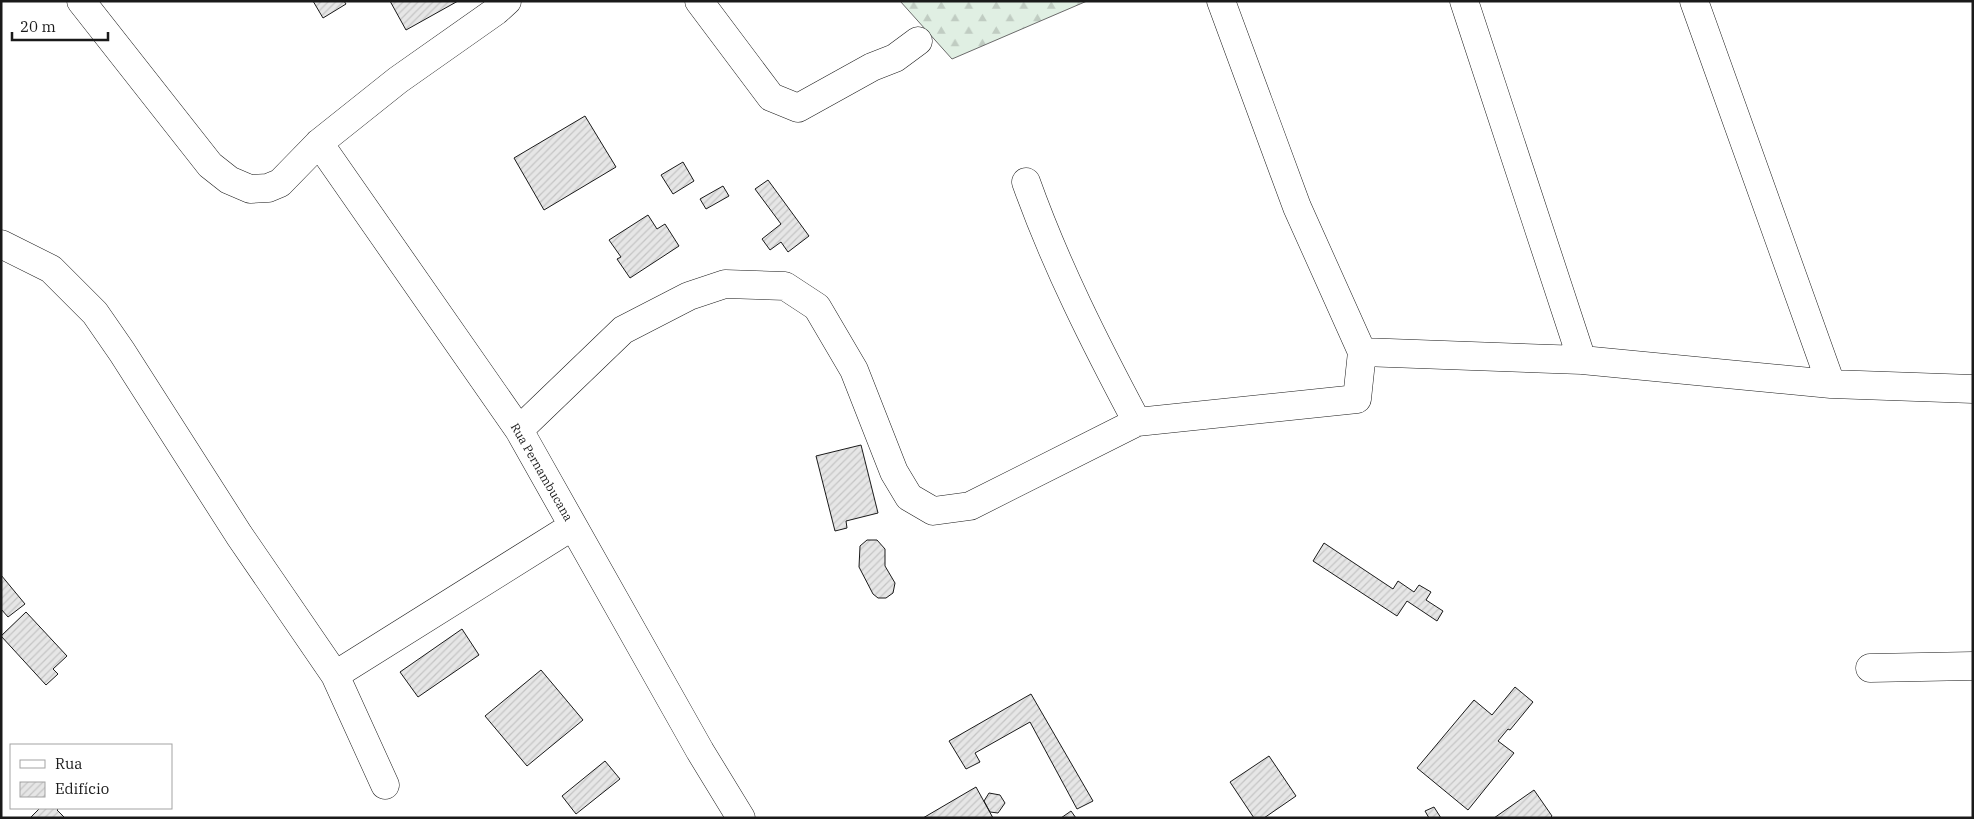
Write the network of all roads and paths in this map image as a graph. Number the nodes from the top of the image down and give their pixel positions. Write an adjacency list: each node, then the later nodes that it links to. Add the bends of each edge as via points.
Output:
1 (81, 1): 8 (street, via 210,166 229,180 250,189 268,188 280,183)
2 (507, 1): 8 (street)
3 (699, 1): 7 (street, via 771,97 798,108 872,67 895,58)
4 (1221, 1): 11 (street, via 1297,207)
5 (1464, 1): 12 (street)
6 (1694, 1): 13 (street)
7 (918, 41)
8 (319, 142): 16 (street, Rua Pernambucana)
9 (1026, 182): 15 (street, via 1085,324)
10 (1, 244): 20 (street, via 51,269 95,313 184,445 239,535)
11 (1362, 352): 12 (street); 15 (street, via 1357,398)
12 (1582, 360): 13 (street)
13 (1831, 384): 14 (street)
14 (1973, 389)
15 (1137, 422): 16 (street, via 970,506 933,511 909,497 894,472 854,370 817,307 785,286 725,284 689,296 623,330)
16 (519, 430): 17 (street, Rua Pernambucana)
17 (573, 526): 20 (street); 22 (street, Rua Pernambucana)
18 (1973, 666): 19 (street)
19 (1870, 668)
20 (335, 675): 21 (street)
21 (385, 785)
22 (741, 818)

